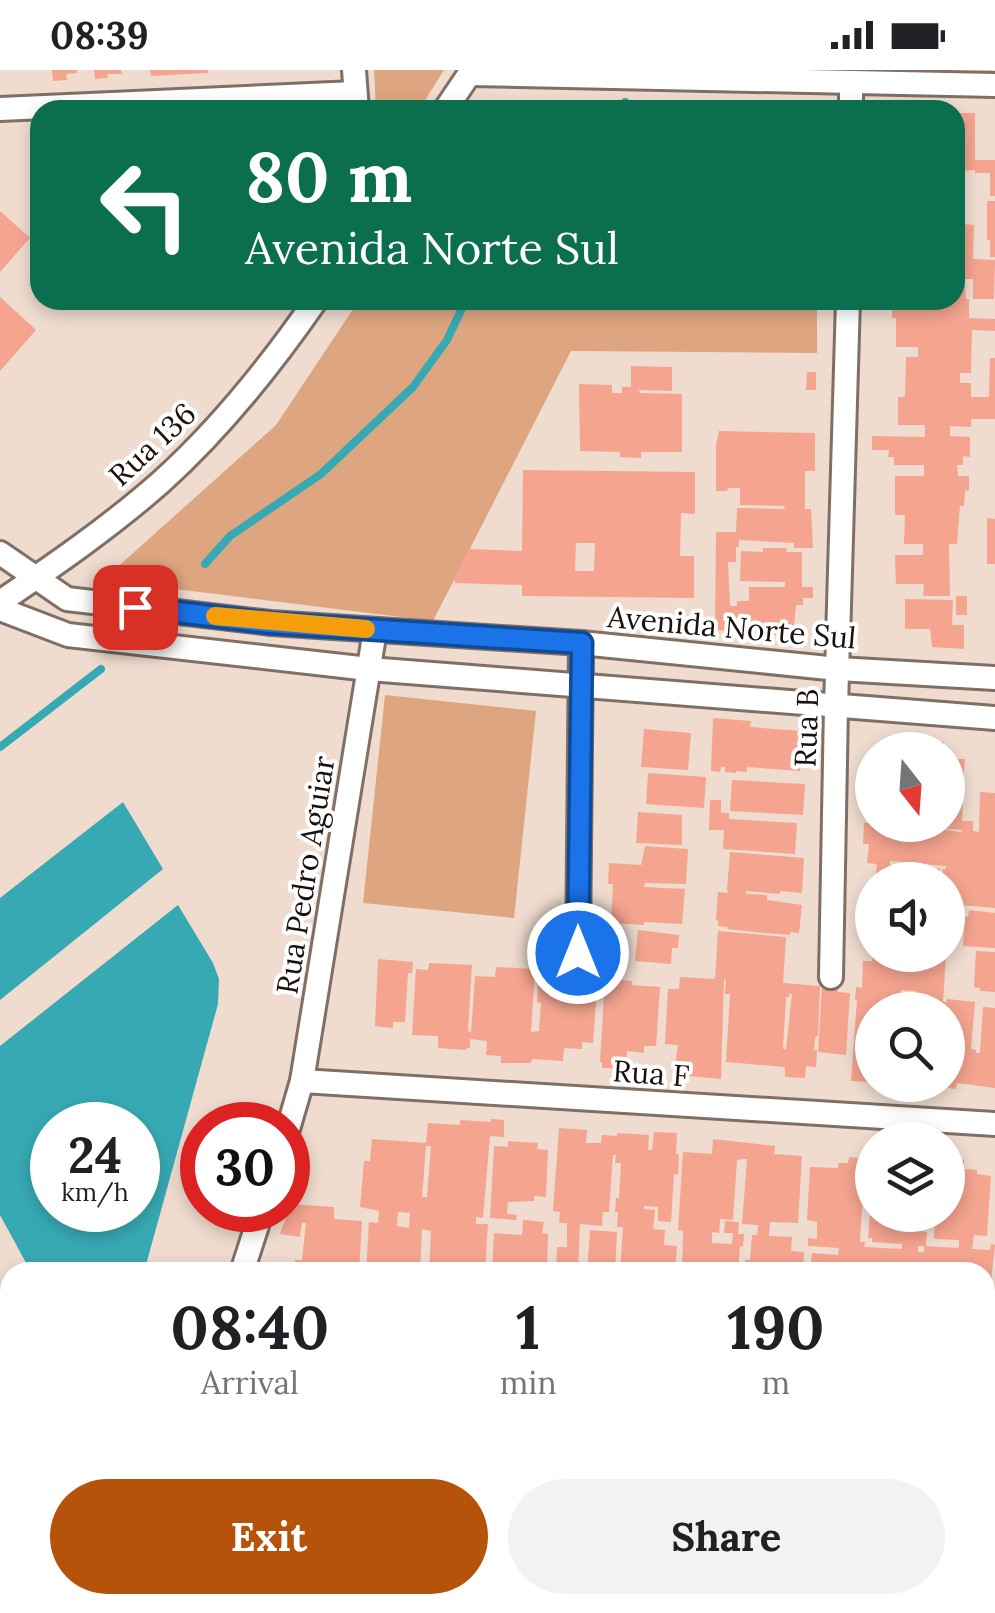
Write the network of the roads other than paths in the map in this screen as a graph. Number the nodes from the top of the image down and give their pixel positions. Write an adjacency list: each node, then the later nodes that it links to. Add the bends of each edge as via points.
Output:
1 (471, 72): 2 (street); 6 (street)
2 (852, 82): 3 (street); 7 (street)
3 (995, 85)
4 (355, 91): 5 (street)
5 (187, 100)
6 (453, 100)
7 (851, 100)
8 (30, 108): 9 (street)
9 (0, 110)
10 (309, 310): 13 (street, Rua 136, via 210,435 161,482)
11 (848, 310): 17 (street, Rua B)
12 (0, 553): 13 (street, Avenida Norte Sul)
13 (35, 578): 14 (street, Rua 136); 15 (street, Avenida Norte Sul, via 68,599)
14 (0, 606): 18 (street, via 68,635)
15 (375, 630): 16 (street, Avenida Norte Sul); 18 (street, Rua Pedro Aguiar)
16 (582, 643): 17 (street, Avenida Norte Sul); 20 (street)
17 (838, 668): 19 (street, Avenida Norte Sul); 21 (street, Rua B)
18 (368, 669): 20 (street); 25 (street, Rua Pedro Aguiar)
19 (995, 678)
20 (580, 685): 21 (street); 23 (street)
21 (836, 707): 22 (street); 24 (street, Rua B)
22 (995, 718)
23 (578, 953)
24 (831, 977)
25 (302, 1081): 26 (street, Rua Pedro Aguiar); 27 (street, Rua F)
26 (296, 1102)
27 (995, 1124)
28 (255, 1232): 29 (street)
29 (245, 1262)

